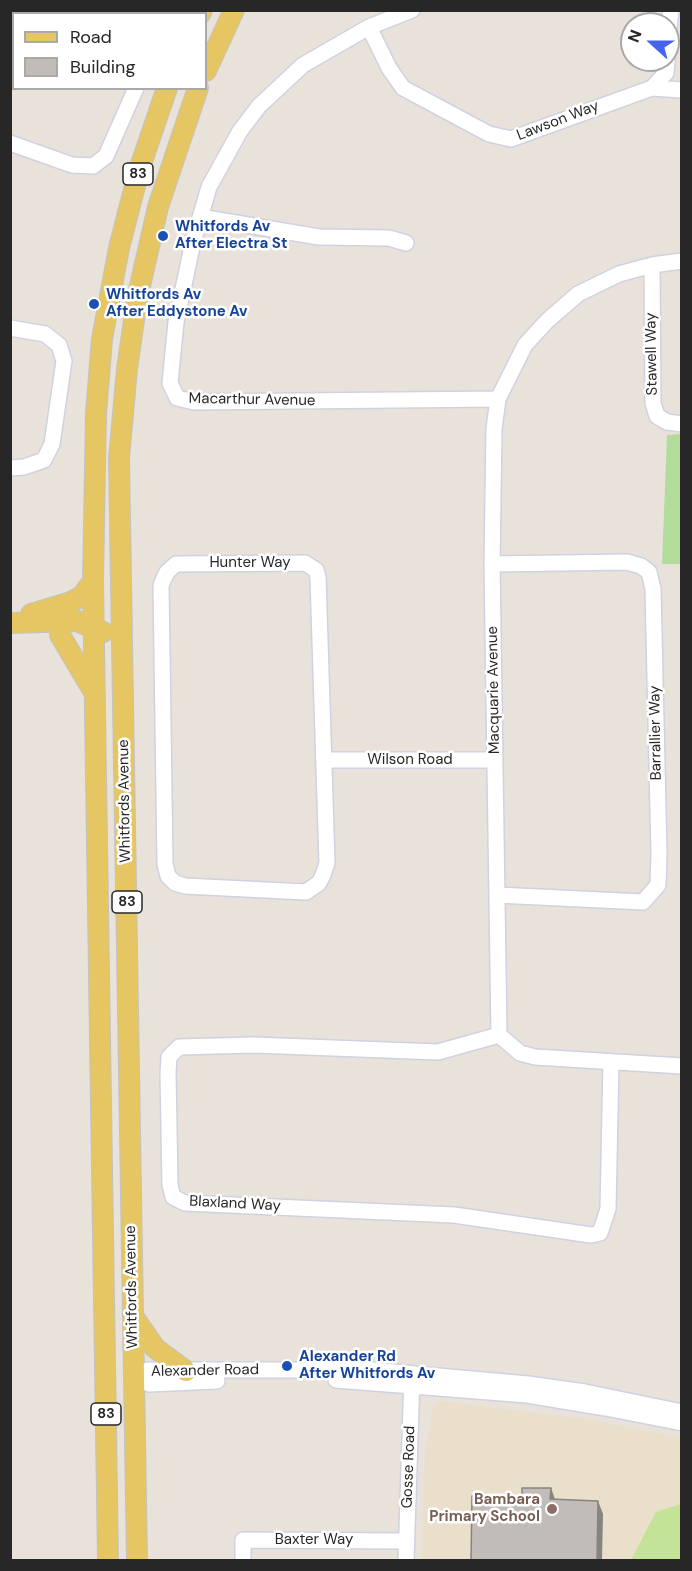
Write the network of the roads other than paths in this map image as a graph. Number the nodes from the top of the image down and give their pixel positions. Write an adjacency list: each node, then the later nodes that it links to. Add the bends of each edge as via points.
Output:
1 (234, 10): 4 (main road)
2 (412, 10): 3 (street, Macarthur Avenue)
3 (369, 27): 6 (street, Lawson Way, via 388,68 403,88 489,134 511,139); 12 (street, Macarthur Avenue, via 303,65 259,105 220,164)
4 (207, 69)
5 (666, 72): 6 (street)
6 (652, 88): 10 (street)
7 (135, 90): 11 (street, via 106,156 93,166 72,165)
8 (167, 90): 21 (main road, Whitfords Avenue / 83, via 139,170 102,339 95,425)
9 (197, 90): 22 (main road, Whitfords Avenue / 83, via 158,207 133,320 119,458)
10 (681, 90)
11 (10, 143)
12 (200, 217): 13 (street, via 319,237 389,238); 17 (street, Macarthur Avenue, via 176,322 170,383 177,398 194,402)
13 (406, 243)
14 (681, 261): 15 (street, Macquarie Avenue)
15 (652, 265): 17 (street, Macquarie Avenue, via 619,274 578,294 525,345); 18 (street, Stawell Way, via 653,403 657,416)
16 (10, 328): 19 (street, via 45,334 60,345 64,361 52,444 44,460 24,468)
17 (498, 399): 20 (street, Macquarie Avenue)
18 (681, 424)
19 (10, 468)
20 (492, 564): 31 (street, Macquarie Avenue); 32 (street, Barrallier Way, via 627,562 649,572 653,589 659,854 658,885 643,902)
21 (93, 581): 23 (main road, via 82,596 71,602); 25 (main road, Whitfords Avenue / 83)
22 (121, 609): 25 (main road); 28 (main road, Whitfords Avenue / 83)
23 (10, 616)
24 (10, 622): 25 (main road, via 76,621)
25 (96, 628): 27 (main road); 28 (main road, via 108,635); 29 (main road, Whitfords Avenue / 83)
26 (10, 635): 27 (main road)
27 (60, 635): 29 (main road)
28 (124, 666): 37 (main road, Whitfords Avenue / 83)
29 (97, 698): 36 (main road, Whitfords Avenue / 83)
30 (325, 760): 30 (street, Hunter Way, via 316,570 296,562 176,564 161,585 168,876 185,886 306,892 319,883 327,863); 31 (street, Wilson Road)
31 (494, 760): 32 (street, Macquarie Avenue)
32 (497, 895): 33 (street, Macquarie Avenue)
33 (499, 1035): 34 (street, via 519,1053 535,1057); 34 (street, Blaxland Way, via 438,1052 178,1047 169,1057 168,1073 173,1197 185,1203 442,1214 591,1235 600,1233 608,1209)
34 (611, 1062): 35 (street)
35 (681, 1066)
36 (104, 1308): 39 (main road, via 123,1368); 43 (main road, Whitfords Avenue / 83)
37 (133, 1316): 38 (main road, via 156,1348); 39 (main road, Whitfords Avenue / 83)
38 (186, 1371): 39 (street, Alexander Road, via 148,1370); 40 (street, Alexander Road, via 371,1370)
39 (134, 1377): 40 (street, Alexander Road, via 148,1384); 43 (main road, via 121,1387 116,1398); 46 (main road, Whitfords Avenue / 83)
40 (412, 1379): 41 (street, Alexander Road, via 585,1392); 42 (street, Alexander Road, via 556,1399); 44 (street, Gosse Road)
41 (681, 1412)
42 (681, 1424)
43 (106, 1521): 45 (main road, Whitfords Avenue / 83)
44 (407, 1541): 47 (street, Baxter Way, via 243,1540); 48 (street, Gosse Road)
45 (108, 1560)
46 (137, 1560)
47 (243, 1560)
48 (406, 1560)

